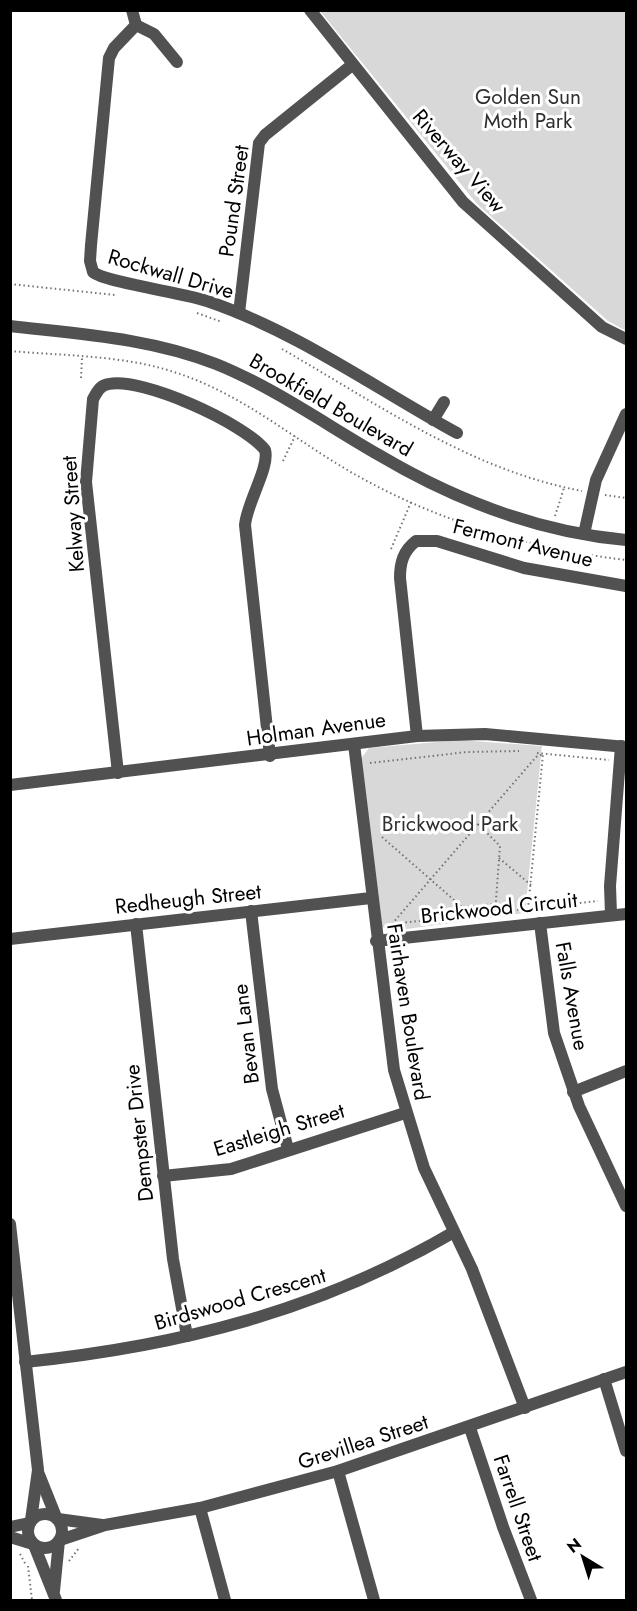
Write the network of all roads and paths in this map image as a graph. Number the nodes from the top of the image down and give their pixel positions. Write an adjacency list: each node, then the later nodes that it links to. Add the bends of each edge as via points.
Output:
1 (132, 10): 3 (street)
2 (310, 10): 5 (street, Riverway View)
3 (136, 25): 4 (street, via 159,39); 9 (street, Rockwall Drive, via 109,58 91,268 103,279 177,292)
4 (177, 62)
5 (352, 65): 9 (street, Pound Street, via 259,143); 12 (street, Riverway View, via 473,213 603,327)
6 (10, 284): 7 (path)
7 (123, 296)
8 (188, 310): 10 (path)
9 (239, 313): 19 (street, Rockwall Drive, via 300,342)
10 (230, 325)
11 (10, 326): 26 (street, Brookfield Boulevard, via 144,343 216,364 452,494 519,519)
12 (627, 339)
13 (273, 344): 23 (path, via 409,425 466,453 531,479)
14 (10, 351): 15 (path)
15 (82, 358): 16 (path); 21 (path, via 125,360 177,373 224,392)
16 (81, 378)
17 (444, 402): 19 (street)
18 (627, 414): 23 (street)
19 (434, 420): 20 (street, Rockwall Drive)
20 (457, 433)
21 (295, 436): 22 (path); 25 (path, via 339,465)
22 (283, 461)
23 (592, 493): 24 (path); 26 (street)
24 (627, 498)
25 (411, 502): 28 (path); 29 (path, via 449,519 522,541)
26 (584, 534): 27 (street, Brookfield Boulevard)
27 (627, 540)
28 (391, 549)
29 (627, 560)
30 (627, 586): 31 (street, Fermont Avenue, via 524,568 427,539 411,544 400,564 400,578)
31 (417, 736): 32 (street, Holman Avenue); 33 (street, Holman Avenue, via 485,734)
32 (354, 744): 37 (street, Holman Avenue); 39 (street, Fairhaven Boulevard)
33 (624, 747): 38 (street)
34 (528, 751): 39 (path, via 467,752)
35 (535, 753): 36 (path)
36 (543, 754): 38 (path); 42 (path); 46 (path)
37 (270, 756): 40 (street, Holman Avenue); 40 (street, Kelway Street, via 245,525 249,502 266,464 265,450 249,435 195,405 134,386 109,384 100,388 93,399 86,482)
38 (620, 761): 48 (street)
39 (357, 765): 47 (street, Fairhaven Boulevard)
40 (118, 773): 41 (street, Holman Avenue)
41 (10, 785)
42 (478, 824): 44 (path, via 500,846); 45 (path)
43 (382, 837): 45 (path)
44 (499, 858): 46 (path); 49 (path)
45 (429, 880): 49 (path, via 462,907); 52 (path, via 392,924)
46 (531, 885): 50 (path)
47 (371, 898): 51 (street, Redheugh Street); 58 (street, Fairhaven Boulevard)
48 (609, 900): 50 (path); 53 (street)
49 (495, 904): 52 (path)
50 (528, 909): 52 (path)
51 (251, 911): 56 (street, Redheugh Street); 62 (street, Bevan Lane, via 272,1089)
52 (495, 913)
53 (611, 914): 54 (street, Brickwood Circuit); 55 (street, Brickwood Circuit)
54 (627, 914)
55 (540, 923): 58 (street, Brickwood Circuit); 60 (street, Falls Avenue, via 554,1033)
56 (136, 924): 57 (street, Redheugh Street); 63 (street, Dempster Drive)
57 (10, 939)
58 (376, 941): 61 (street, Fairhaven Boulevard, via 392,1059)
59 (627, 1071): 60 (street)
60 (573, 1092): 64 (street, Falls Avenue)
61 (405, 1113): 62 (street, Eastleigh Street); 66 (street, Fairhaven Boulevard, via 428,1179)
62 (288, 1149): 63 (street, Eastleigh Street, via 231,1169)
63 (163, 1176): 67 (street, Dempster Drive, via 177,1294)
64 (627, 1206)
65 (11, 1229): 68 (street)
66 (454, 1232): 67 (street, Birdswood Crescent, via 342,1290); 71 (street, Fairhaven Boulevard)
67 (187, 1336): 68 (street, Birdswood Crescent, via 142,1347)
68 (25, 1362): 74 (street)
69 (627, 1372): 70 (street, Grevillea Street)
70 (604, 1379): 71 (street, Grevillea Street); 73 (street)
71 (525, 1408): 72 (street, Grevillea Street)
72 (470, 1428): 75 (street, Grevillea Street); 91 (street, Farrell Street, via 521,1581)
73 (627, 1451)
74 (38, 1470): 77 (street); 78 (street)
75 (338, 1472): 76 (street, Grevillea Street); 90 (street)
76 (200, 1508): 79 (street, Grevillea Street); 89 (street)
77 (57, 1518): 78 (street, via 40,1514); 79 (street, Grevillea Street); 82 (street, via 63,1530)
78 (30, 1521): 80 (street); 83 (street, via 28,1536)
79 (105, 1526): 82 (street, Grevillea Street)
80 (10, 1527)
81 (10, 1537): 83 (street)
82 (60, 1541): 83 (street, via 50,1548); 87 (street)
83 (34, 1545): 85 (street)
84 (17, 1551): 86 (path)
85 (41, 1564): 86 (path); 87 (street)
86 (26, 1566): 88 (path)
87 (55, 1597)
88 (32, 1600)
89 (225, 1600)
90 (374, 1600)
91 (531, 1600)

